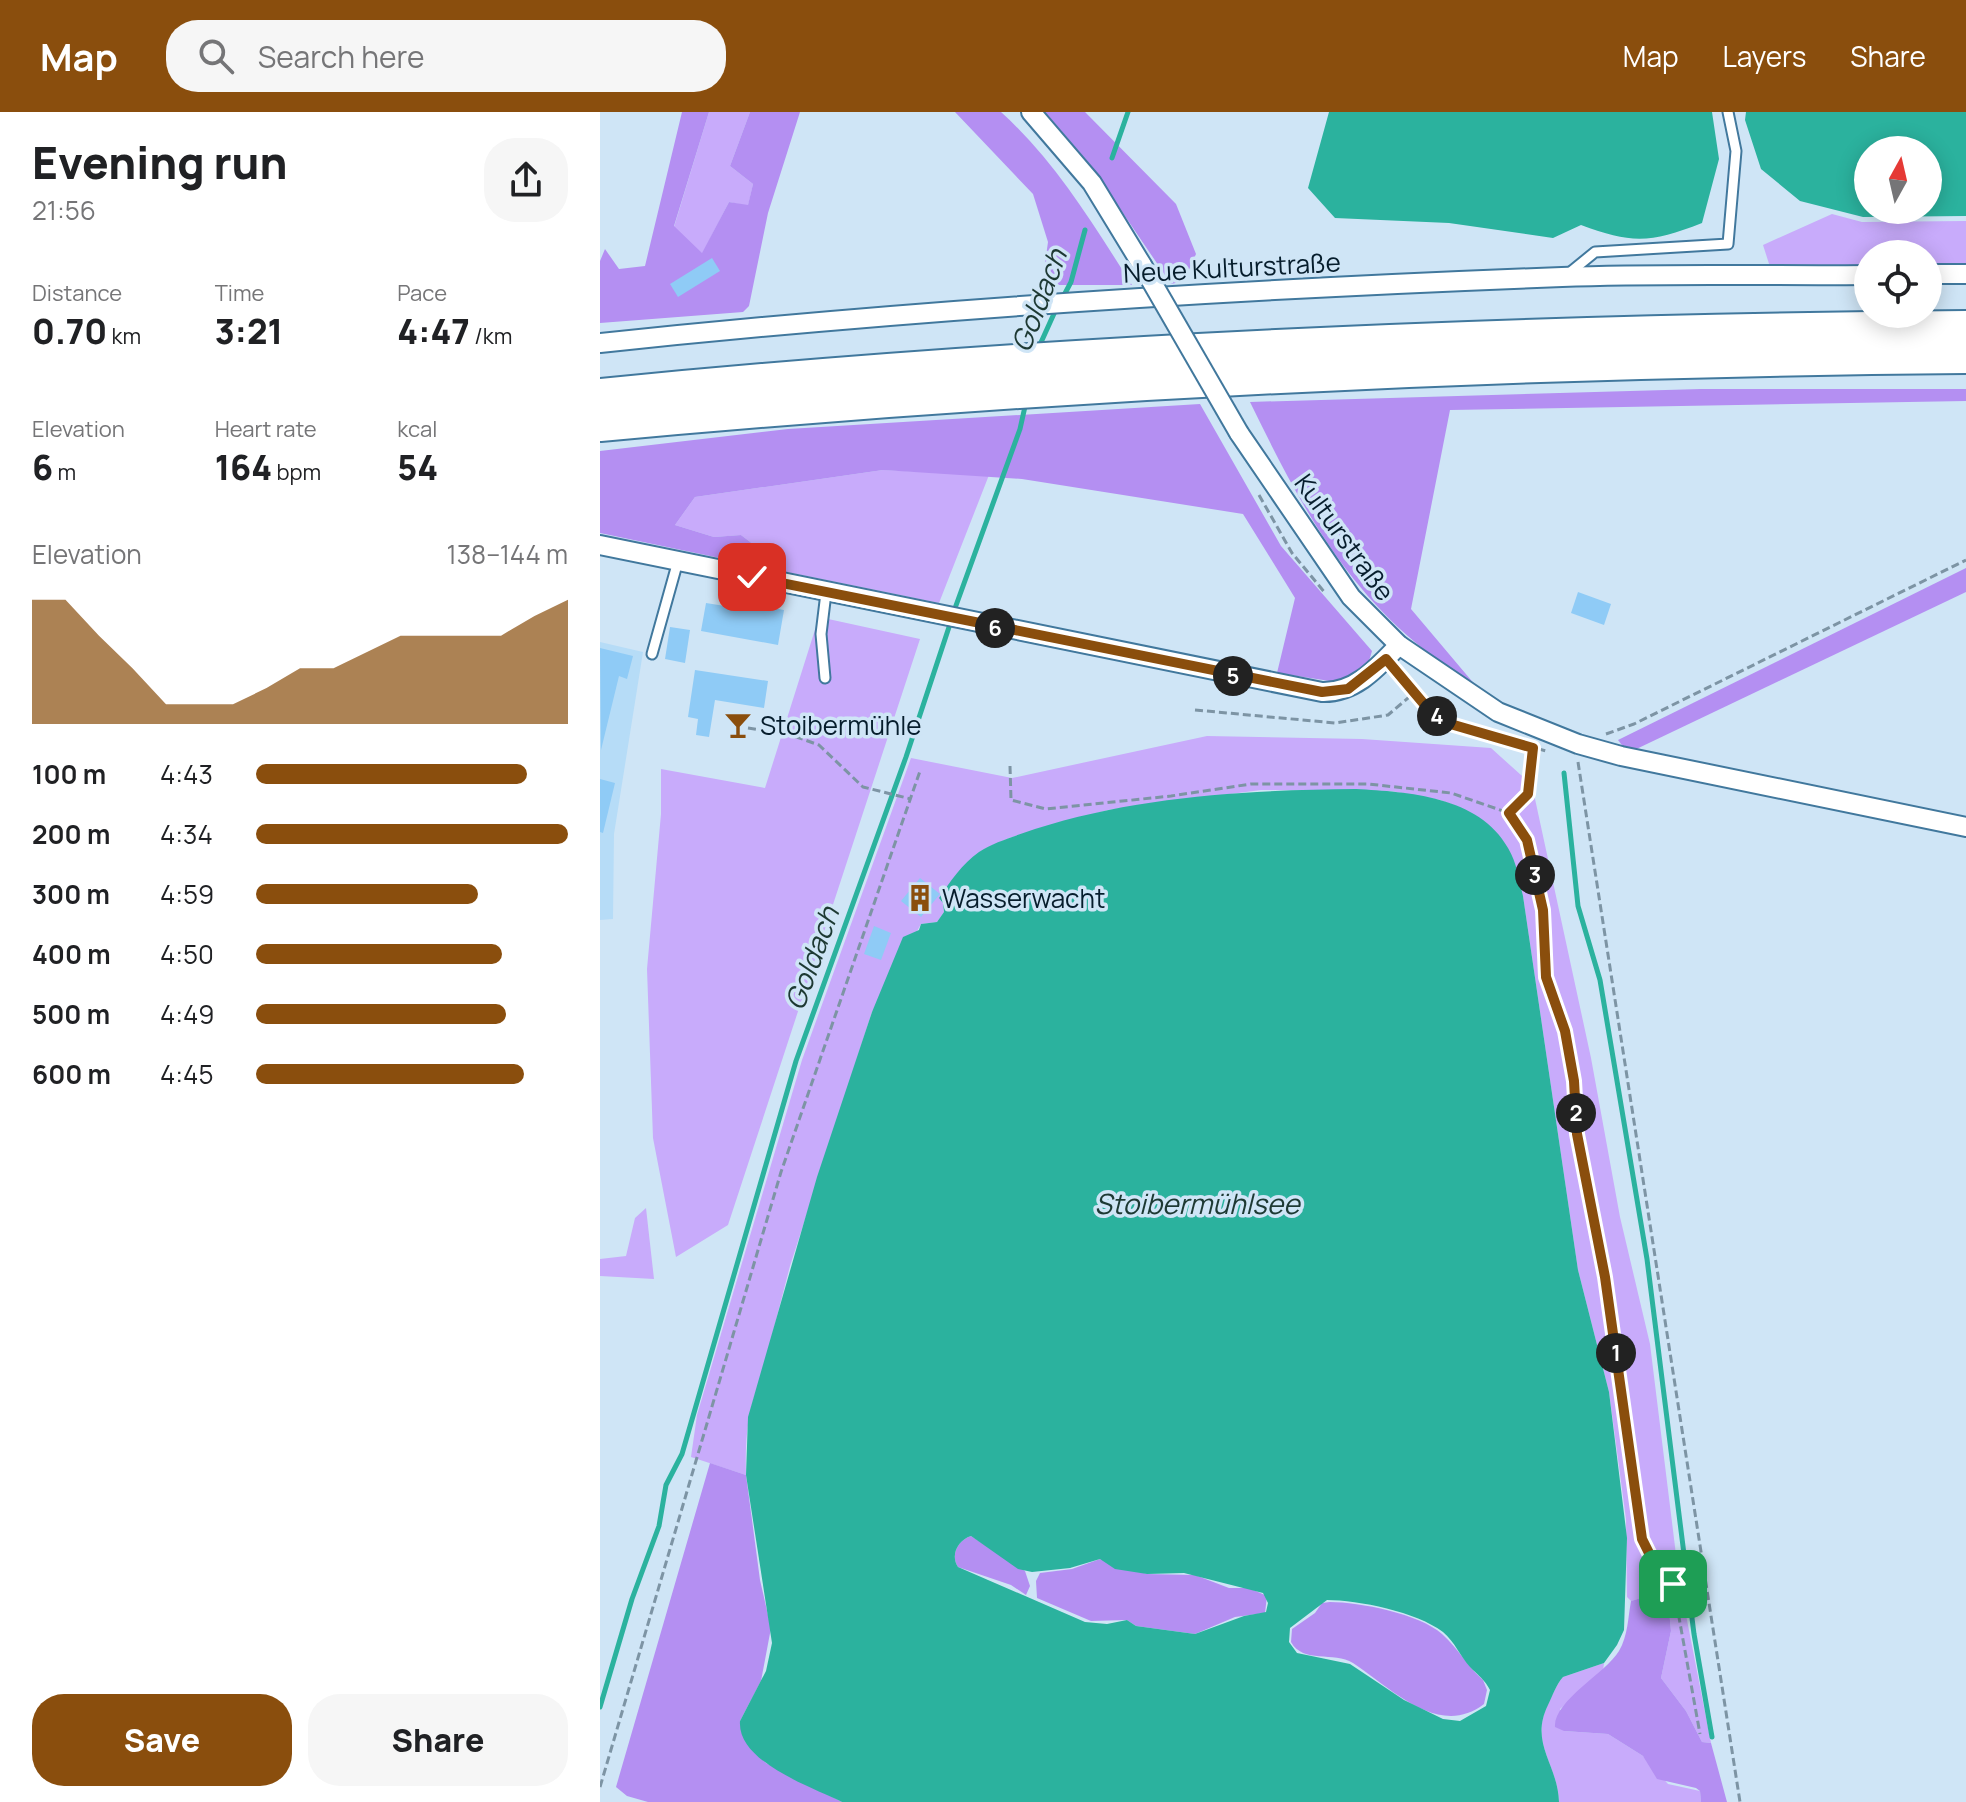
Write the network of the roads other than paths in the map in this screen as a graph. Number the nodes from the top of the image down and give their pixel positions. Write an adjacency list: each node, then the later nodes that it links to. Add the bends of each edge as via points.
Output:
1 (1031, 112): 16 (street, Kulturstraße, bridge, via 1092,183 1239,433)
2 (1728, 112): 6 (lane, via 1736,151 1728,244 1595,252)
3 (1942, 274): 4 (street)
4 (1966, 274)
5 (1854, 275): 6 (street, Neue Kulturstraße)
6 (1564, 277): 8 (street, Neue Kulturstraße, via 1082,300)
7 (1966, 328): 10 (highway, via 1510,336)
8 (600, 343)
9 (1966, 356): 10 (highway)
10 (1031, 374): 11 (highway); 12 (highway)
11 (600, 396)
12 (600, 424)
13 (600, 545): 14 (street)
14 (678, 561): 15 (street); 17 (lane)
15 (826, 593): 16 (street, via 1322,692 1348,689); 18 (lane, via 821,634)
16 (1392, 652): 19 (street, Kulturstraße, via 1498,712 1578,744)
17 (652, 654)
18 (825, 678)
19 (1966, 827)

